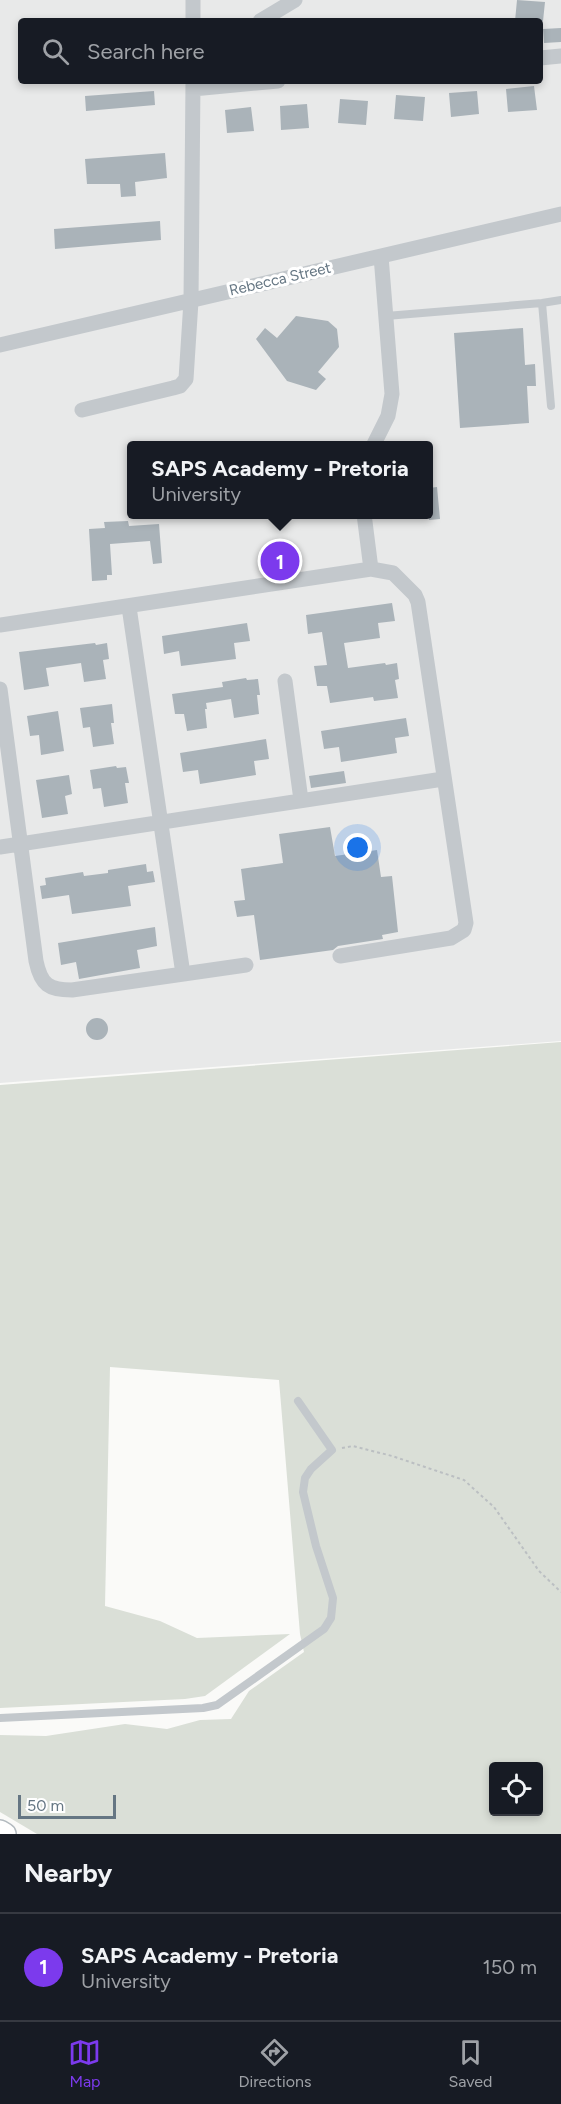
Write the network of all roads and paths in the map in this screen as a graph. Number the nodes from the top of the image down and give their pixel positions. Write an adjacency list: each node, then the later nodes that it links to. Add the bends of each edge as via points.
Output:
1 (193, 0): 3 (street)
2 (295, 0): 4 (street)
3 (193, 18)
4 (265, 18)
5 (561, 56): 6 (street)
6 (543, 58)
7 (194, 84): 11 (street)
8 (561, 214): 9 (street, Rebecca Street)
9 (381, 256): 11 (street, Rebecca Street); 13 (street)
10 (561, 300): 12 (lane)
11 (191, 301): 14 (street, Rebecca Street); 16 (street, via 186,379 180,386)
12 (542, 303): 13 (lane); 15 (lane)
13 (386, 316): 17 (street, via 392,394 388,416)
14 (0, 345)
15 (551, 406)
16 (82, 410)
17 (376, 441)
18 (365, 519): 19 (street)
19 (371, 569): 20 (street); 24 (street, via 393,573 417,598)
20 (129, 606): 21 (street); 26 (street)
21 (0, 625)
22 (285, 681): 25 (street)
23 (0, 689): 27 (street)
24 (443, 779): 25 (street); 29 (street, via 464,930 451,938)
25 (301, 800): 26 (street)
26 (160, 822): 27 (street); 31 (street)
27 (21, 844): 28 (street); 31 (street, via 36,962 46,984 58,990 72,990)
28 (0, 847)
29 (340, 956)
30 (246, 965): 31 (street)
31 (183, 974)
32 (298, 1401): 33 (lane)
33 (332, 1450): 34 (path, via 353,1446 464,1480 494,1507 540,1571); 35 (lane, via 314,1464 303,1485 316,1546 333,1598 331,1618 324,1629 217,1705)
34 (561, 1592)
35 (0, 1718)
36 (0, 1831): 37 (main road)
37 (4, 1834)

